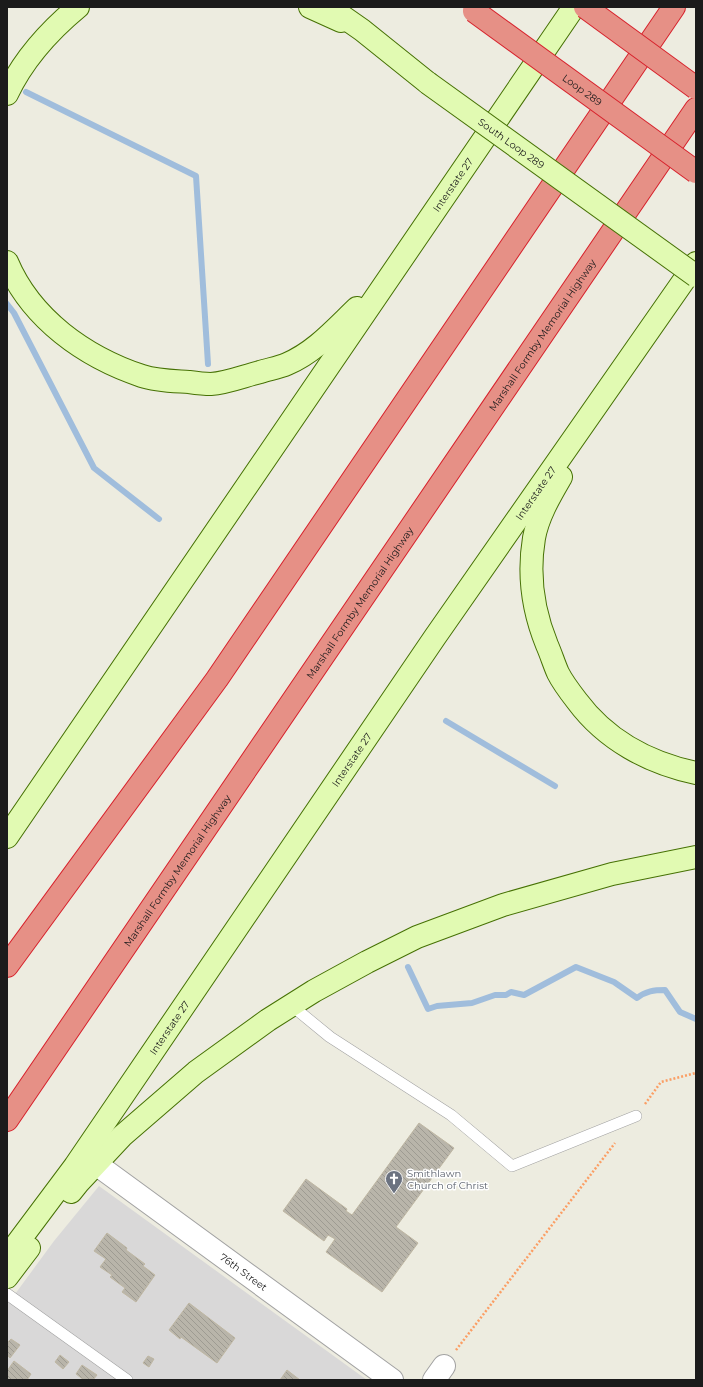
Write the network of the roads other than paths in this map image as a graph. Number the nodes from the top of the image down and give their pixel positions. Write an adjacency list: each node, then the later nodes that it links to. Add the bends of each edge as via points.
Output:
1 (78, 7): 10 (main road, via 49,33 29,57)
2 (310, 7): 8 (main road)
3 (329, 7): 8 (main road, South Loop 289)
4 (574, 7): 16 (main road, Interstate 27)
5 (585, 7): 9 (highway, bridge)
6 (674, 7): 21 (highway, via 217,678)
7 (471, 9): 12 (highway, Loop 289, bridge)
8 (362, 30): 15 (main road, South Loop 289, bridge, via 428,82)
9 (696, 88)
10 (7, 94)
11 (696, 109): 23 (highway, Marshall Formby Memorial Highway)
12 (696, 172)
13 (7, 262): 16 (main road, via 28,299 46,320 84,348 113,364 143,376 168,381 211,384 286,365 314,349)
14 (696, 264): 17 (main road, Interstate 27)
15 (696, 276)
16 (385, 281): 19 (main road, Interstate 27, via 329,367)
17 (616, 376): 18 (main road, via 540,517 534,538 533,597 540,626 558,674 584,710 615,739 639,754 661,764); 28 (main road, Interstate 27, via 75,1166)
18 (696, 773)
19 (7, 837)
20 (696, 857): 22 (main road, via 612,874 503,905 417,937)
21 (7, 966)
22 (291, 1005): 25 (lane, via 330,1037 451,1115 512,1166); 27 (main road, via 196,1072 122,1136)
23 (22, 1096): 24 (highway); 26 (highway)
24 (7, 1116)
25 (636, 1116)
26 (7, 1120)
27 (96, 1164): 29 (main road, via 79,1182); 32 (street, 76th Street)
28 (7, 1257)
29 (7, 1277)
30 (7, 1294): 31 (lane)
31 (127, 1380)
32 (392, 1380)

